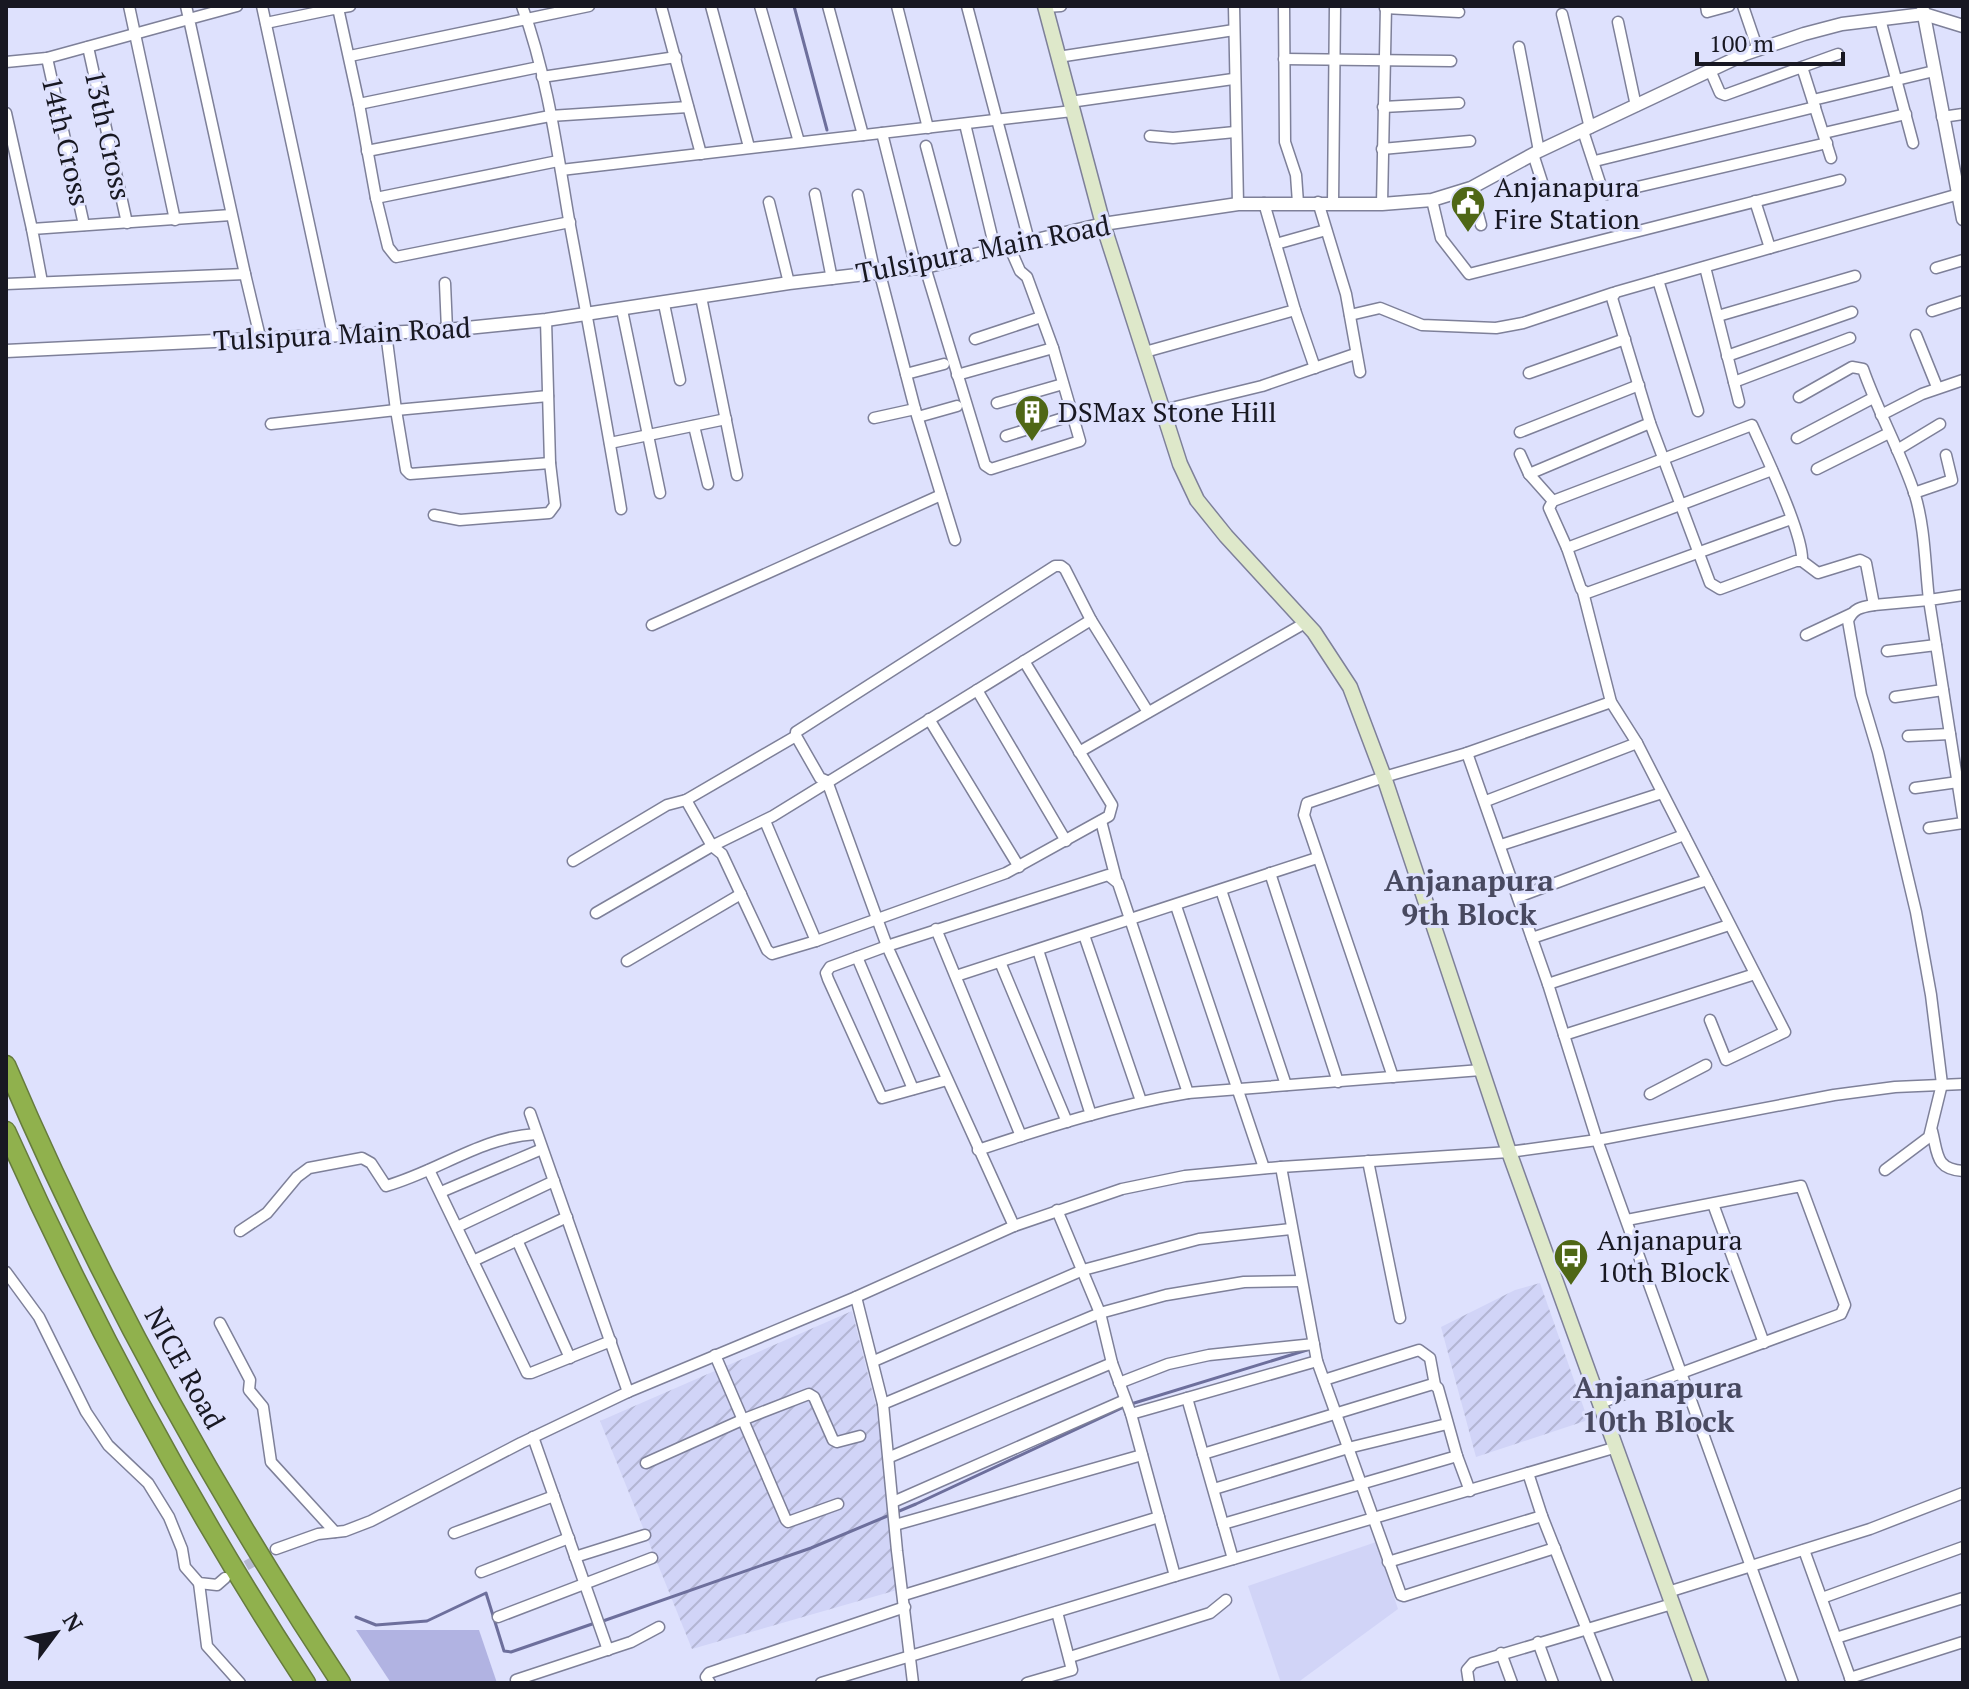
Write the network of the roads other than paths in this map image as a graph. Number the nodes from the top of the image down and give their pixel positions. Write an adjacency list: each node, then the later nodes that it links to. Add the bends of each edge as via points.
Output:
1 (129, 6): 33 (street)
2 (186, 6): 26 (street)
3 (237, 6): 26 (street)
4 (262, 6): 30 (street)
5 (350, 6): 22 (street)
6 (522, 6): 28 (street)
7 (589, 6): 28 (street)
8 (661, 6): 39 (street)
9 (711, 6): 79 (street)
10 (760, 6): 76 (street)
11 (828, 6): 71 (street)
12 (897, 6): 67 (street)
13 (967, 6): 65 (street)
14 (1050, 6): 40 (main road)
15 (1234, 6): 32 (street)
16 (1284, 6): 43 (street)
17 (1335, 6): 42 (street)
18 (1706, 6): 19 (street, via 1707,12)
19 (1729, 6)
20 (1743, 6): 36 (street)
21 (1386, 7): 24 (street); 44 (street)
22 (330, 8): 30 (street); 38 (street)
23 (1923, 10): 27 (street, Tulsipura Main Road); 31 (street); 49 (street)
24 (1459, 12)
25 (1562, 14): 68 (street)
26 (189, 19): 33 (street); 103 (street)
27 (1880, 19): 36 (street, Tulsipura Main Road, via 1842,24); 52 (street)
28 (527, 20): 38 (street); 50 (street)
29 (1618, 22): 57 (street)
30 (266, 23): 147 (street)
31 (1963, 26)
32 (1234, 30): 40 (street); 51 (street)
33 (134, 35): 34 (street); 105 (street)
34 (88, 47): 41 (street); 107 (street, 13th Cross)
35 (1519, 47): 82 (street)
36 (1758, 50): 48 (street, Tulsipura Main Road)
37 (1838, 54): 47 (street)
38 (350, 56): 55 (street)
39 (676, 57): 50 (street); 58 (street)
40 (1058, 57): 56 (main road)
41 (47, 58): 46 (street); 109 (street, 14th Cross)
42 (1334, 58): 43 (street); 44 (street); 100 (street)
43 (1284, 59): 99 (street, via 1285,142)
44 (1384, 59): 45 (street); 59 (street)
45 (1451, 61)
46 (6, 62)
47 (1802, 67): 48 (street, via 1725,95); 54 (street)
48 (1710, 70): 57 (street, Tulsipura Main Road)
49 (1934, 71): 52 (street); 64 (street)
50 (540, 72): 55 (street); 63 (street)
51 (1233, 79): 56 (street); 69 (street)
52 (1896, 80): 54 (street); 61 (street)
53 (1459, 103): 59 (street)
54 (1814, 103): 74 (street); 85 (street)
55 (359, 104): 81 (street)
56 (1071, 106): 65 (street); 108 (main road)
57 (1636, 106): 68 (street, Tulsipura Main Road)
58 (688, 107): 63 (street); 83 (street)
59 (1383, 107): 80 (street)
60 (6, 113): 73 (street)
61 (1906, 114): 74 (street); 77 (street)
62 (1963, 114): 64 (street)
63 (550, 116): 81 (street); 86 (street)
64 (1942, 117): 91 (street)
65 (996, 120): 66 (street); 113 (street)
66 (965, 124): 67 (street); 117 (street)
67 (928, 128): 70 (street)
68 (1586, 129): 82 (street, Tulsipura Main Road); 85 (street)
69 (1235, 132): 72 (street); 101 (street)
70 (882, 133): 71 (street); 121 (street)
71 (863, 135): 76 (street)
72 (1150, 136)
73 (8, 138): 111 (street)
74 (1826, 138): 84 (street); 85 (street, via 1607,194)
75 (1470, 141): 80 (street)
76 (799, 142): 79 (street)
77 (1913, 143)
78 (926, 146): 118 (street)
79 (749, 147): 83 (street)
80 (1382, 149): 102 (street)
81 (367, 151): 93 (street)
82 (1536, 153): 88 (street, Tulsipura Main Road); 89 (street)
83 (701, 154): 86 (street)
84 (1831, 158)
85 (1595, 161)
86 (560, 166): 93 (street); 106 (street)
87 (1840, 180): 95 (street)
88 (1471, 188): 94 (street, Tulsipura Main Road); 110 (street)
89 (1544, 188)
90 (815, 194): 126 (street)
91 (1959, 194): 104 (street); 116 (street)
92 (858, 195): 124 (street)
93 (376, 198): 106 (street, via 388,247 396,257)
94 (1432, 200): 95 (street, via 1441,238 1469,274); 102 (street, Tulsipura Main Road)
95 (1755, 201): 116 (street)
96 (769, 202): 130 (street)
97 (1318, 202): 99 (street, Tulsipura Main Road); 100 (street, Tulsipura Main Road); 112 (street)
98 (1264, 203): 99 (street, Tulsipura Main Road); 101 (street, Tulsipura Main Road); 114 (street)
99 (1298, 203)
100 (1333, 203): 102 (street, Tulsipura Main Road)
101 (1238, 204): 108 (street, Tulsipura Main Road)
102 (1382, 204)
103 (231, 215): 105 (street); 123 (street)
104 (1963, 219)
105 (175, 220): 107 (street)
106 (570, 222): 140 (street)
107 (127, 223): 109 (street)
108 (1103, 224): 113 (street, Tulsipura Main Road); 155 (main road)
109 (84, 225): 111 (street)
110 (1481, 225)
111 (32, 229): 128 (street)
112 (1326, 230): 114 (street); 141 (street)
113 (1029, 241): 115 (street, Tulsipura Main Road)
114 (1276, 244): 137 (street)
115 (1009, 246): 117 (street, Tulsipura Main Road); 143 (street)
116 (1770, 248): 120 (street)
117 (995, 249): 118 (street, Tulsipura Main Road)
118 (956, 259): 121 (street, Tulsipura Main Road)
119 (1963, 260): 122 (street)
120 (1705, 267): 127 (street); 142 (street)
121 (921, 268): 124 (street, Tulsipura Main Road); 163 (street)
122 (1936, 268)
123 (245, 274): 128 (street); 149 (street)
124 (877, 274): 126 (street, Tulsipura Main Road); 162 (street)
125 (1855, 276): 142 (street)
126 (832, 279): 130 (street, Tulsipura Main Road)
127 (1658, 280): 132 (street); 178 (street)
128 (42, 282): 131 (street)
129 (445, 283): 145 (street)
130 (789, 283): 133 (street, Tulsipura Main Road)
131 (6, 284)
132 (1613, 293): 141 (street, via 1496,328 1422,325 1380,308); 152 (street)
133 (701, 297): 135 (street, Tulsipura Main Road); 183 (street)
134 (1963, 301): 138 (street)
135 (664, 304): 136 (street, Tulsipura Main Road); 164 (street)
136 (622, 310): 140 (street, Tulsipura Main Road); 190 (street)
137 (1295, 310): 155 (street); 159 (street)
138 (1932, 311)
139 (1852, 312): 157 (street)
140 (589, 314): 144 (street, Tulsipura Main Road); 193 (street)
141 (1350, 315): 156 (street)
142 (1718, 316): 157 (street)
143 (1041, 317): 151 (street); 153 (street)
144 (546, 320): 145 (street, Tulsipura Main Road); 170 (street)
145 (447, 330): 146 (street, Tulsipura Main Road)
146 (386, 333): 147 (street, Tulsipura Main Road); 176 (street)
147 (333, 335): 149 (street, Tulsipura Main Road)
148 (1916, 335): 169 (street)
149 (260, 337): 154 (street, Tulsipura Main Road)
150 (1850, 338): 166 (street)
151 (975, 339)
152 (1625, 339): 161 (street); 168 (street)
153 (1053, 348): 163 (street); 167 (street)
154 (6, 351)
155 (1145, 352): 177 (main road)
156 (1355, 354): 159 (street); 160 (street)
157 (1727, 356): 166 (street)
158 (944, 364): 162 (street)
159 (1315, 368): 177 (street)
160 (1360, 372)
161 (1529, 373)
162 (906, 374): 179 (street)
163 (957, 375): 180 (street, via 989,469 1080,442)
164 (680, 380)
165 (1963, 380): 169 (street)
166 (1734, 382): 173 (street)
167 (1063, 384): 174 (street); 180 (street)
168 (1639, 385): 184 (street); 188 (street)
169 (1937, 387): 181 (street)
170 (548, 396): 176 (street); 198 (street)
171 (1799, 397): 172 (street, via 1852,367 1863,369)
172 (1873, 398): 181 (street); 192 (street)
173 (1739, 402)
174 (997, 403)
175 (957, 406): 179 (street)
176 (396, 410): 185 (street); 198 (street, via 410,474)
177 (1163, 410): 222 (main road, via 1197,500)
178 (1698, 411)
179 (917, 413): 182 (street); 206 (street)
180 (1073, 415): 191 (street)
181 (1881, 415): 189 (street)
182 (874, 418)
183 (726, 419): 187 (street); 202 (street)
184 (1650, 423): 197 (street); 201 (street)
185 (271, 424)
186 (1940, 424): 194 (street)
187 (694, 426): 190 (street); 203 (street)
188 (1520, 432)
189 (1889, 433): 194 (street); 199 (street)
190 (649, 436): 193 (street); 204 (street)
191 (1006, 436)
192 (1797, 438)
193 (610, 443): 209 (street)
194 (1897, 450): 205 (street)
195 (1520, 454): 201 (street)
196 (1946, 455): 205 (street, via 1952,480)
197 (1663, 459): 200 (street, via 1752,425); 207 (street); 208 (street)
198 (550, 463): 210 (street, via 555,505 549,513 460,520)
199 (1817, 469)
200 (1772, 470): 208 (street); 211 (street)
201 (1529, 474): 207 (street)
202 (737, 475)
203 (708, 484)
204 (660, 493)
205 (1914, 493): 218 (street)
206 (941, 495): 212 (street); 223 (street)
207 (1553, 501): 213 (street, via 1549,508)
208 (1680, 505): 213 (street); 214 (street)
209 (621, 509)
210 (434, 515)
211 (1791, 519): 214 (street); 215 (street)
212 (955, 540)
213 (1567, 548): 216 (street)
214 (1698, 553): 215 (street, via 1710,583 1720,589); 216 (street)
215 (1802, 561): 219 (street, via 1818,573 1863,560)
216 (1583, 592): 231 (street)
217 (1963, 595): 218 (street)
218 (1929, 600): 219 (street); 225 (street)
219 (1874, 605): 220 (street)
220 (1851, 614): 224 (street); 290 (street, via 1861,695 1916,912)
221 (1091, 620): 227 (street); 232 (street); 235 (street, via 1065,569 1055,566 799,728)
222 (1305, 623): 232 (street); 240 (main road, via 1350,687)
223 (652, 625)
224 (1806, 635)
225 (1936, 645): 226 (street); 229 (street)
226 (1887, 651)
227 (1024, 661): 228 (street); 238 (street)
228 (977, 690): 233 (street); 253 (street)
229 (1943, 690): 230 (street); 234 (street)
230 (1895, 697)
231 (1611, 702): 237 (street); 239 (street)
232 (1148, 712): 238 (street)
233 (929, 719): 241 (street); 258 (street)
234 (1950, 734): 236 (street); 242 (street)
235 (796, 736): 241 (street, via 820,778); 245 (street)
236 (1908, 736)
237 (1637, 743): 244 (street); 246 (street)
238 (1079, 752): 249 (street, via 1112,805)
239 (1467, 753): 240 (street); 246 (street)
240 (1384, 777): 256 (street, via 1307,803 1304,815); 286 (main road)
241 (827, 781): 248 (street); 267 (street)
242 (1958, 782): 243 (street); 247 (street)
243 (1915, 788)
244 (1662, 793): 252 (street); 254 (street)
245 (686, 800): 255 (street); 257 (street, via 667,805)
246 (1486, 801): 254 (street)
247 (1963, 817)
248 (765, 821): 255 (street); 273 (street)
249 (1101, 821): 253 (street); 260 (street)
250 (1963, 823): 251 (street)
251 (1929, 828)
252 (1684, 835): 261 (street); 264 (street)
253 (1066, 841): 258 (street)
254 (1501, 845): 264 (street)
255 (712, 846): 263 (street, via 722,854); 266 (street)
256 (1317, 858): 259 (street); 287 (street)
257 (573, 861)
258 (1019, 867): 267 (street)
259 (1270, 873): 262 (street); 289 (street)
260 (1116, 879): 268 (street); 270 (street, via 1108,875)
261 (1707, 880): 269 (street); 272 (street)
262 (1221, 890): 265 (street); 292 (street)
263 (741, 894): 273 (street, via 772,954); 277 (street)
264 (1518, 897): 272 (street)
265 (1176, 906): 268 (street); 293 (street)
266 (596, 913)
267 (878, 920): 273 (street); 274 (street)
268 (1131, 921): 271 (street); 295 (street)
269 (1729, 925): 279 (street); 281 (street)
270 (936, 929): 274 (street); 280 (street)
271 (1084, 935): 275 (street); 297 (street)
272 (1532, 938): 281 (street)
273 (816, 941)
274 (887, 946): 276 (street); 288 (street)
275 (1038, 950): 278 (street); 299 (street)
276 (857, 957): 294 (street); 294 (street, via 830,967 828,979 878,1095)
277 (627, 961)
278 (1000, 962): 280 (street); 300 (street)
279 (1755, 974): 282 (street, via 1785,1032 1726,1060); 283 (street)
280 (956, 976): 304 (street)
281 (1548, 984): 283 (street)
282 (1710, 1020)
283 (1564, 1035): 305 (street)
284 (6, 1065): 417 (highway, NICE Road, via 157,1377 235,1515)
285 (1706, 1065): 296 (street)
286 (1481, 1070): 287 (street); 308 (main road)
287 (1393, 1077): 289 (street)
288 (947, 1080): 294 (street); 307 (street)
289 (1338, 1082): 292 (street)
290 (1942, 1084): 291 (street); 302 (street); 305 (street, via 1834,1095)
291 (1963, 1084)
292 (1286, 1085): 293 (street)
293 (1238, 1088): 295 (street); 311 (street)
294 (913, 1089)
295 (1188, 1093): 297 (street)
296 (1650, 1094)
297 (1141, 1101): 299 (street)
298 (530, 1113): 303 (street)
299 (1091, 1115): 300 (street)
300 (1067, 1122): 304 (street)
301 (6, 1131): 416 (highway, NICE Road, via 158,1439)
302 (1932, 1131): 313 (street); 314 (street, via 1940,1163)
303 (536, 1134): 306 (street); 312 (street, via 483,1144)
304 (1021, 1136): 307 (street)
305 (1597, 1140): 308 (street); 320 (street)
306 (542, 1149): 315 (street); 316 (street)
307 (978, 1150): 321 (street)
308 (1509, 1152): 309 (street); 349 (main road)
309 (1368, 1161): 310 (street); 332 (street)
310 (1281, 1167): 311 (street); 323 (street)
311 (1264, 1168): 318 (street, via 1185,1176)
312 (429, 1170): 316 (street); 324 (street, via 386,1186 362,1158 309,1168 267,1213)
313 (1885, 1170)
314 (1963, 1171)
315 (554, 1181): 319 (street); 322 (street)
316 (441, 1192): 322 (street)
317 (1713, 1204): 320 (street); 335 (street); 335 (street, via 1801,1186 1840,1290 1845,1305 1841,1314)
318 (1057, 1210): 321 (street); 327 (street)
319 (567, 1217): 325 (street); 334 (street)
320 (1627, 1220): 342 (street)
321 (1014, 1226): 330 (street)
322 (457, 1227): 326 (street)
323 (1291, 1229): 327 (street, via 1199,1239); 329 (street)
324 (240, 1231)
325 (517, 1240): 326 (street); 338 (street)
326 (473, 1261): 338 (street, via 527,1373)
327 (1083, 1270): 331 (street); 339 (street)
328 (6, 1272): 393 (street, via 39,1317 108,1445 148,1483 169,1517 185,1567)
329 (1301, 1281): 331 (street, via 1244,1282); 336 (street)
330 (856, 1297): 337 (street); 339 (street)
331 (1100, 1313): 341 (street); 350 (street)
332 (1400, 1318)
333 (220, 1323): 377 (street, via 250,1380 249,1390 263,1407 271,1462)
334 (611, 1341): 338 (street); 346 (street)
335 (1764, 1343): 342 (street)
336 (1314, 1344): 340 (street); 344 (street, via 1209,1355)
337 (715, 1355): 346 (street); 353 (street)
338 (570, 1358)
339 (874, 1361): 350 (street)
340 (1317, 1361): 343 (street); 347 (street)
341 (1112, 1363): 344 (street); 362 (street)
342 (1681, 1374): 349 (street); 389 (street)
343 (1324, 1380): 345 (street, via 1419,1350 1430,1358); 352 (street)
344 (1119, 1383): 348 (street)
345 (1435, 1385): 352 (street); 354 (street)
346 (628, 1392): 356 (street)
347 (1187, 1398): 351 (street); 359 (street)
348 (1125, 1400): 351 (street); 370 (street)
349 (1600, 1403): 357 (main road)
350 (883, 1404): 362 (street)
351 (1131, 1414): 360 (street)
352 (1337, 1414): 358 (street); 359 (street)
353 (742, 1420): 355 (street, via 809,1394 833,1440); 363 (street); 371 (street, via 788,1522)
354 (1447, 1424): 358 (street); 361 (street)
355 (860, 1436)
356 (533, 1437): 369 (street); 377 (street, via 395,1510)
357 (1617, 1447): 364 (street); 396 (main road)
358 (1348, 1448): 365 (street); 366 (street)
359 (1203, 1454): 366 (street)
360 (1142, 1455): 373 (street); 376 (street)
361 (1457, 1456): 365 (street); 367 (street)
362 (890, 1457): 370 (street)
363 (646, 1463)
364 (1528, 1473): 367 (street); 372 (street)
365 (1361, 1483): 374 (street); 375 (street)
366 (1214, 1489): 375 (street)
367 (1470, 1491): 374 (street)
368 (1963, 1493): 384 (street)
369 (554, 1496): 378 (street); 380 (street)
370 (893, 1502): 376 (street)
371 (838, 1504)
372 (1542, 1516): 382 (street); 388 (street)
373 (1159, 1517): 391 (street); 395 (street)
374 (1375, 1518): 387 (street); 388 (street)
375 (1223, 1524): 387 (street)
376 (895, 1525): 395 (street)
377 (335, 1532): 383 (street)
378 (454, 1533)
379 (645, 1535): 385 (street)
380 (569, 1538): 385 (street); 390 (street)
381 (1963, 1547): 397 (street)
382 (1555, 1548): 388 (street, via 1404,1596); 404 (street)
383 (276, 1549)
384 (1804, 1550): 389 (street); 397 (street)
385 (575, 1557): 394 (street)
386 (652, 1558): 394 (street)
387 (1233, 1559): 391 (street)
388 (1388, 1562)
389 (1751, 1564): 396 (street); 427 (street)
390 (481, 1572)
391 (1175, 1576): 401 (street)
392 (225, 1578): 393 (street, via 217,1585)
393 (199, 1583): 415 (street, via 207,1646)
394 (584, 1583): 402 (street); 408 (street)
395 (904, 1595): 400 (street)
396 (1670, 1598): 404 (street); 426 (main road)
397 (1822, 1598): 405 (street)
398 (1963, 1598): 405 (street)
399 (1226, 1600): 411 (street, via 1210,1613)
400 (905, 1607): 410 (street); 418 (street, via 709,1673)
401 (1057, 1612): 410 (street); 411 (street)
402 (498, 1617)
403 (659, 1627): 408 (street)
404 (1588, 1628): 406 (street); 425 (street)
405 (1836, 1638): 414 (street)
406 (1538, 1642): 409 (street); 424 (street)
407 (1963, 1642): 414 (street)
408 (608, 1650): 413 (street)
409 (1501, 1653): 422 (street, via 1469,1666); 423 (street)
410 (910, 1657): 412 (street); 420 (street)
411 (1070, 1657): 421 (street, via 1072,1670)
412 (854, 1678): 419 (street)
413 (516, 1680)
414 (1851, 1680)
415 (240, 1683)
416 (306, 1683)
417 (341, 1683)
418 (710, 1683)
419 (821, 1683)
420 (913, 1683)
421 (1027, 1683)
422 (1469, 1683)
423 (1512, 1683)
424 (1553, 1683)
425 (1608, 1683)
426 (1701, 1683)
427 (1793, 1683)

